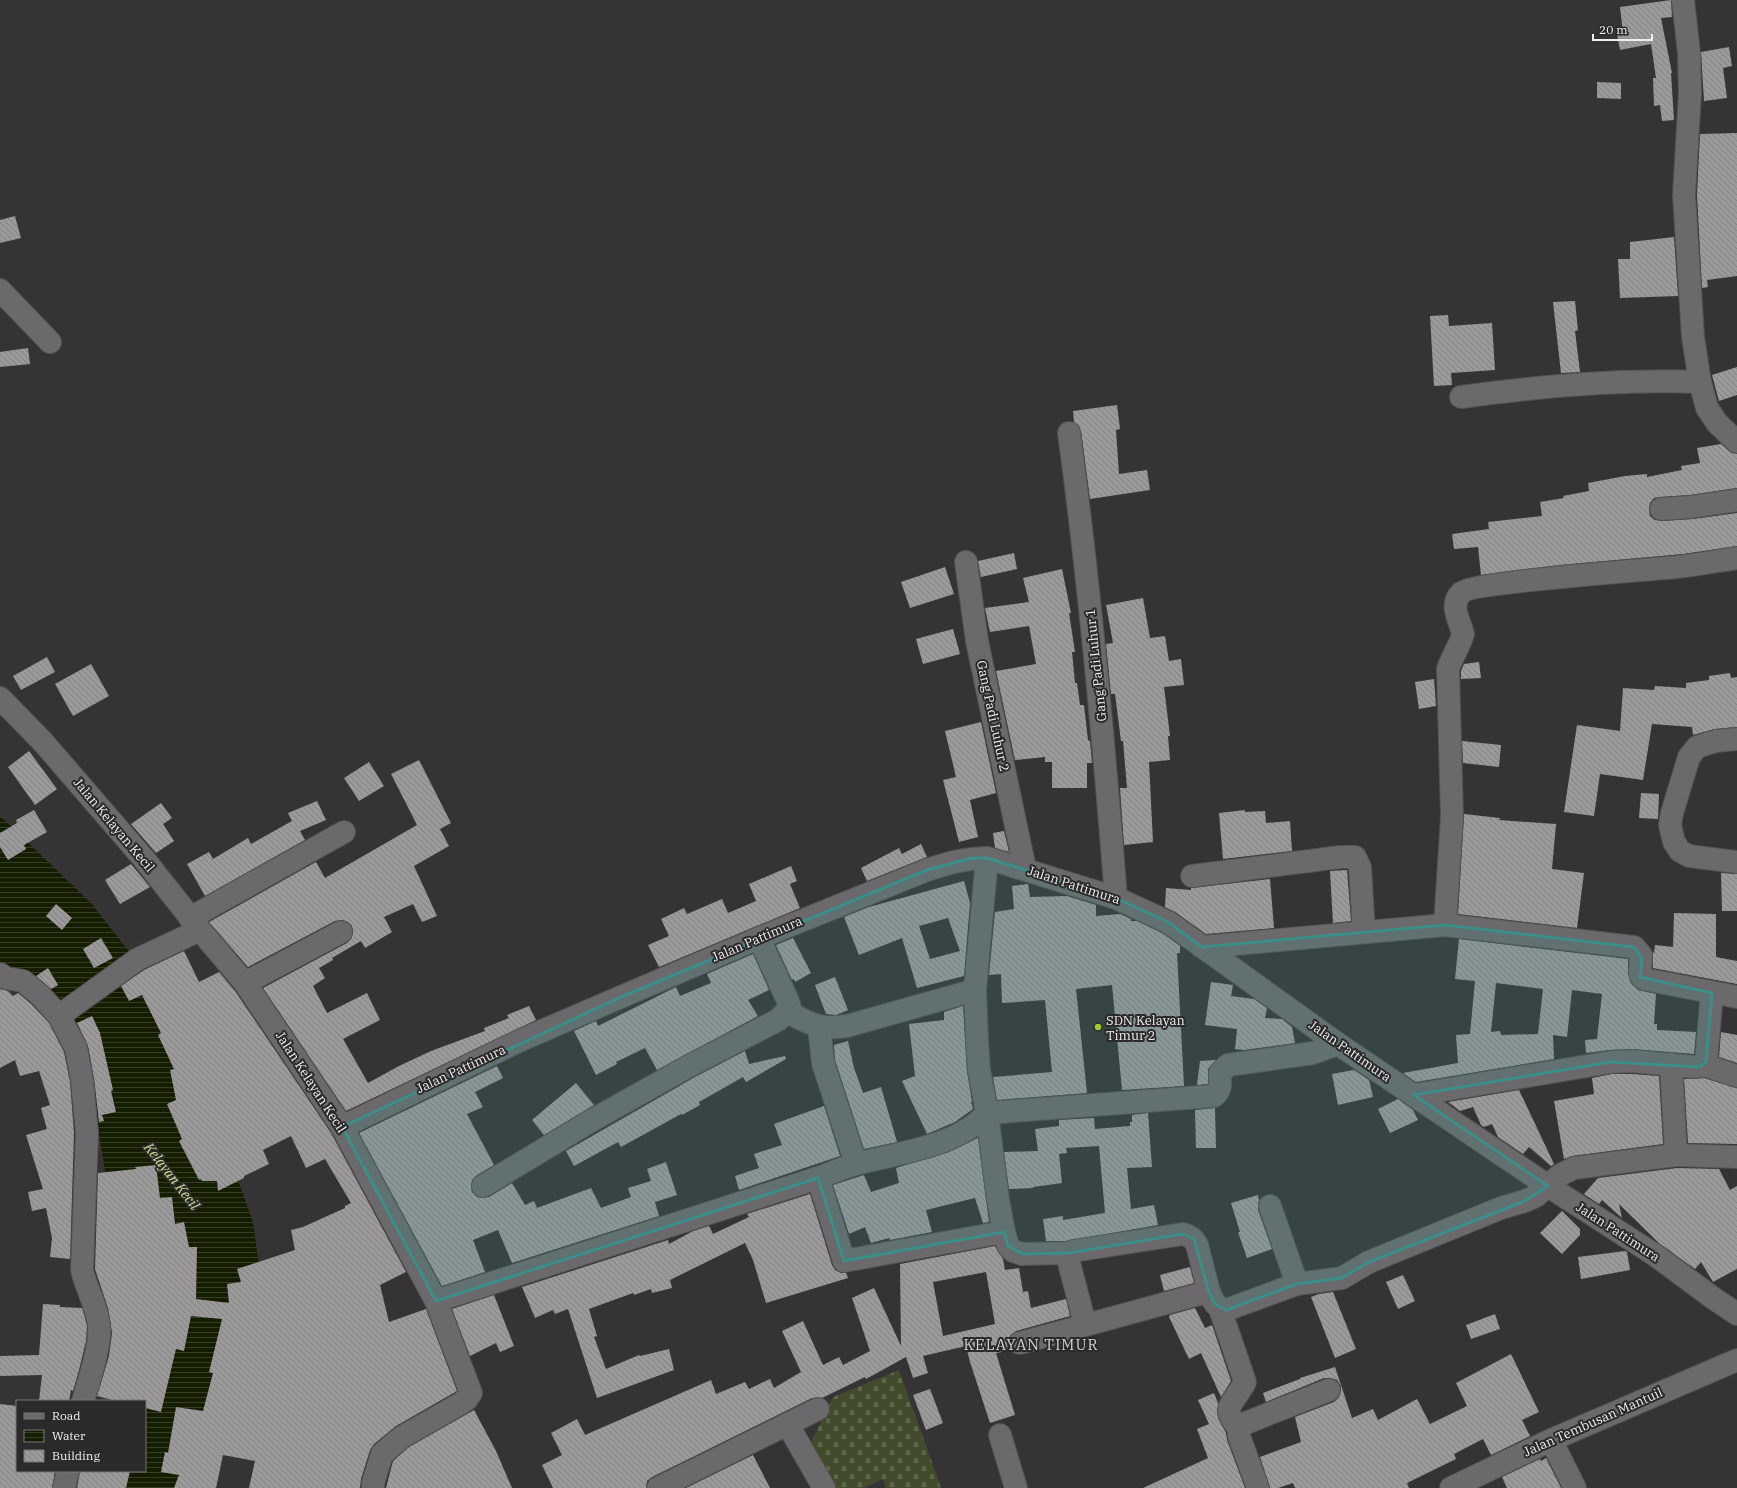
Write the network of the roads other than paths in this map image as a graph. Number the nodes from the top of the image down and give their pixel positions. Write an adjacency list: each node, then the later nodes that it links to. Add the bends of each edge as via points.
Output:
1 (1682, 0): 4 (street, via 1689,53 1690,94 1684,195 1686,239 1693,337)
2 (0, 290): 3 (street)
3 (50, 342)
4 (1700, 382): 5 (street, via 1605,382); 7 (street, via 1707,408 1717,423)
5 (1461, 397)
6 (1069, 433): 19 (street, Gang Padi Luhur 1, via 1103,734)
7 (1737, 442)
8 (1737, 500): 9 (street)
9 (1661, 509)
10 (1737, 558): 21 (street, via 1679,567 1478,588 1466,590 1456,600 1456,611 1463,635 1448,669 1452,818)
11 (966, 562): 17 (street, Gang Padi Luhur 2, via 976,641)
12 (0, 698): 20 (street, Jalan Kelayan Kecil, via 53,754)
13 (1737, 739): 16 (street, via 1716,741 1697,747 1689,757 1670,824 1674,842 1680,851 1689,856)
14 (344, 832): 20 (street)
15 (987, 858): 17 (street, Jalan Pattimura); 24 (street, Jalan Pattimura, via 953,861 927,870); 28 (street)
16 (1737, 862)
17 (1025, 869): 19 (street, Jalan Pattimura)
18 (1192, 876): 23 (street, via 1340,856 1355,857 1360,867)
19 (1116, 898): 25 (street, Jalan Pattimura, via 1168,922)
20 (195, 924): 27 (street, Jalan Kelayan Kecil); 32 (street, via 138,959)
21 (1445, 926): 23 (street); 29 (street, via 1634,947 1642,955 1642,978)
22 (341, 932): 27 (street)
23 (1364, 932): 25 (street)
24 (759, 938): 31 (street, via 788,1001 790,1008); 40 (street, Jalan Pattimura, via 521,1040)
25 (1202, 947): 34 (street, Jalan Pattimura)
26 (0, 974): 32 (street, via 22,981)
27 (245, 982): 40 (street, Jalan Kelayan Kecil)
28 (975, 990): 33 (street, via 847,1026); 39 (street, via 979,1070)
29 (1712, 993): 30 (street); 36 (street)
30 (1737, 997)
31 (787, 1012): 33 (street); 45 (street, via 778,1020 589,1122)
32 (61, 1014): 58 (street, via 76,1048 82,1080 86,1133 82,1270 84,1284 90,1293 99,1324 100,1337)
33 (819, 1027): 43 (street, via 823,1063)
34 (1338, 1044): 38 (street, Jalan Pattimura); 39 (street, via 1313,1053 1228,1065 1220,1073 1219,1092 1214,1096)
35 (1671, 1064): 36 (street, via 1694,1068); 38 (street, via 1612,1062); 41 (street)
36 (1704, 1065): 37 (street)
37 (1737, 1076)
38 (1414, 1096): 46 (street, Jalan Pattimura)
39 (987, 1113): 43 (street, via 970,1129 935,1144); 48 (street)
40 (342, 1127): 52 (street, Jalan Kelayan Kecil)
41 (1676, 1155): 42 (street); 46 (street, via 1574,1168 1560,1175)
42 (1737, 1156)
43 (856, 1164): 44 (street)
44 (818, 1178): 48 (street, via 844,1261); 52 (street)
45 (483, 1186)
46 (1548, 1186): 50 (street, via 1525,1201 1501,1208 1369,1262 1342,1278); 53 (street, Jalan Pattimura, via 1655,1255)
47 (1270, 1206): 50 (street)
48 (1004, 1232): 49 (street, via 1008,1246 1022,1254)
49 (1069, 1253): 51 (street, via 1183,1234 1190,1236 1197,1245); 54 (street, via 1068,1259)
50 (1297, 1284): 51 (street, via 1226,1310)
51 (1214, 1300): 54 (street); 61 (street, via 1245,1382 1229,1407 1229,1412)
52 (436, 1301): 66 (street, Jalan Kelayan Kecil, via 471,1393 460,1404 402,1437 382,1454)
53 (1737, 1314)
54 (1085, 1324): 55 (street)
55 (1020, 1343)
56 (1737, 1360): 63 (street, Jalan Tembusan Mantuil)
57 (1329, 1390): 61 (street, via 1246,1423)
58 (83, 1400)
59 (818, 1409): 60 (street)
60 (788, 1425): 67 (street); 68 (street)
61 (1239, 1429): 70 (street, via 1239,1436)
62 (1000, 1435): 69 (street)
63 (1551, 1440): 71 (street, Jalan Tembusan Mantuil); 72 (street)
64 (68, 1472): 65 (street)
65 (64, 1488)
66 (373, 1488)
67 (658, 1488)
68 (824, 1488)
69 (1016, 1488)
70 (1258, 1488)
71 (1451, 1488)
72 (1575, 1488)

